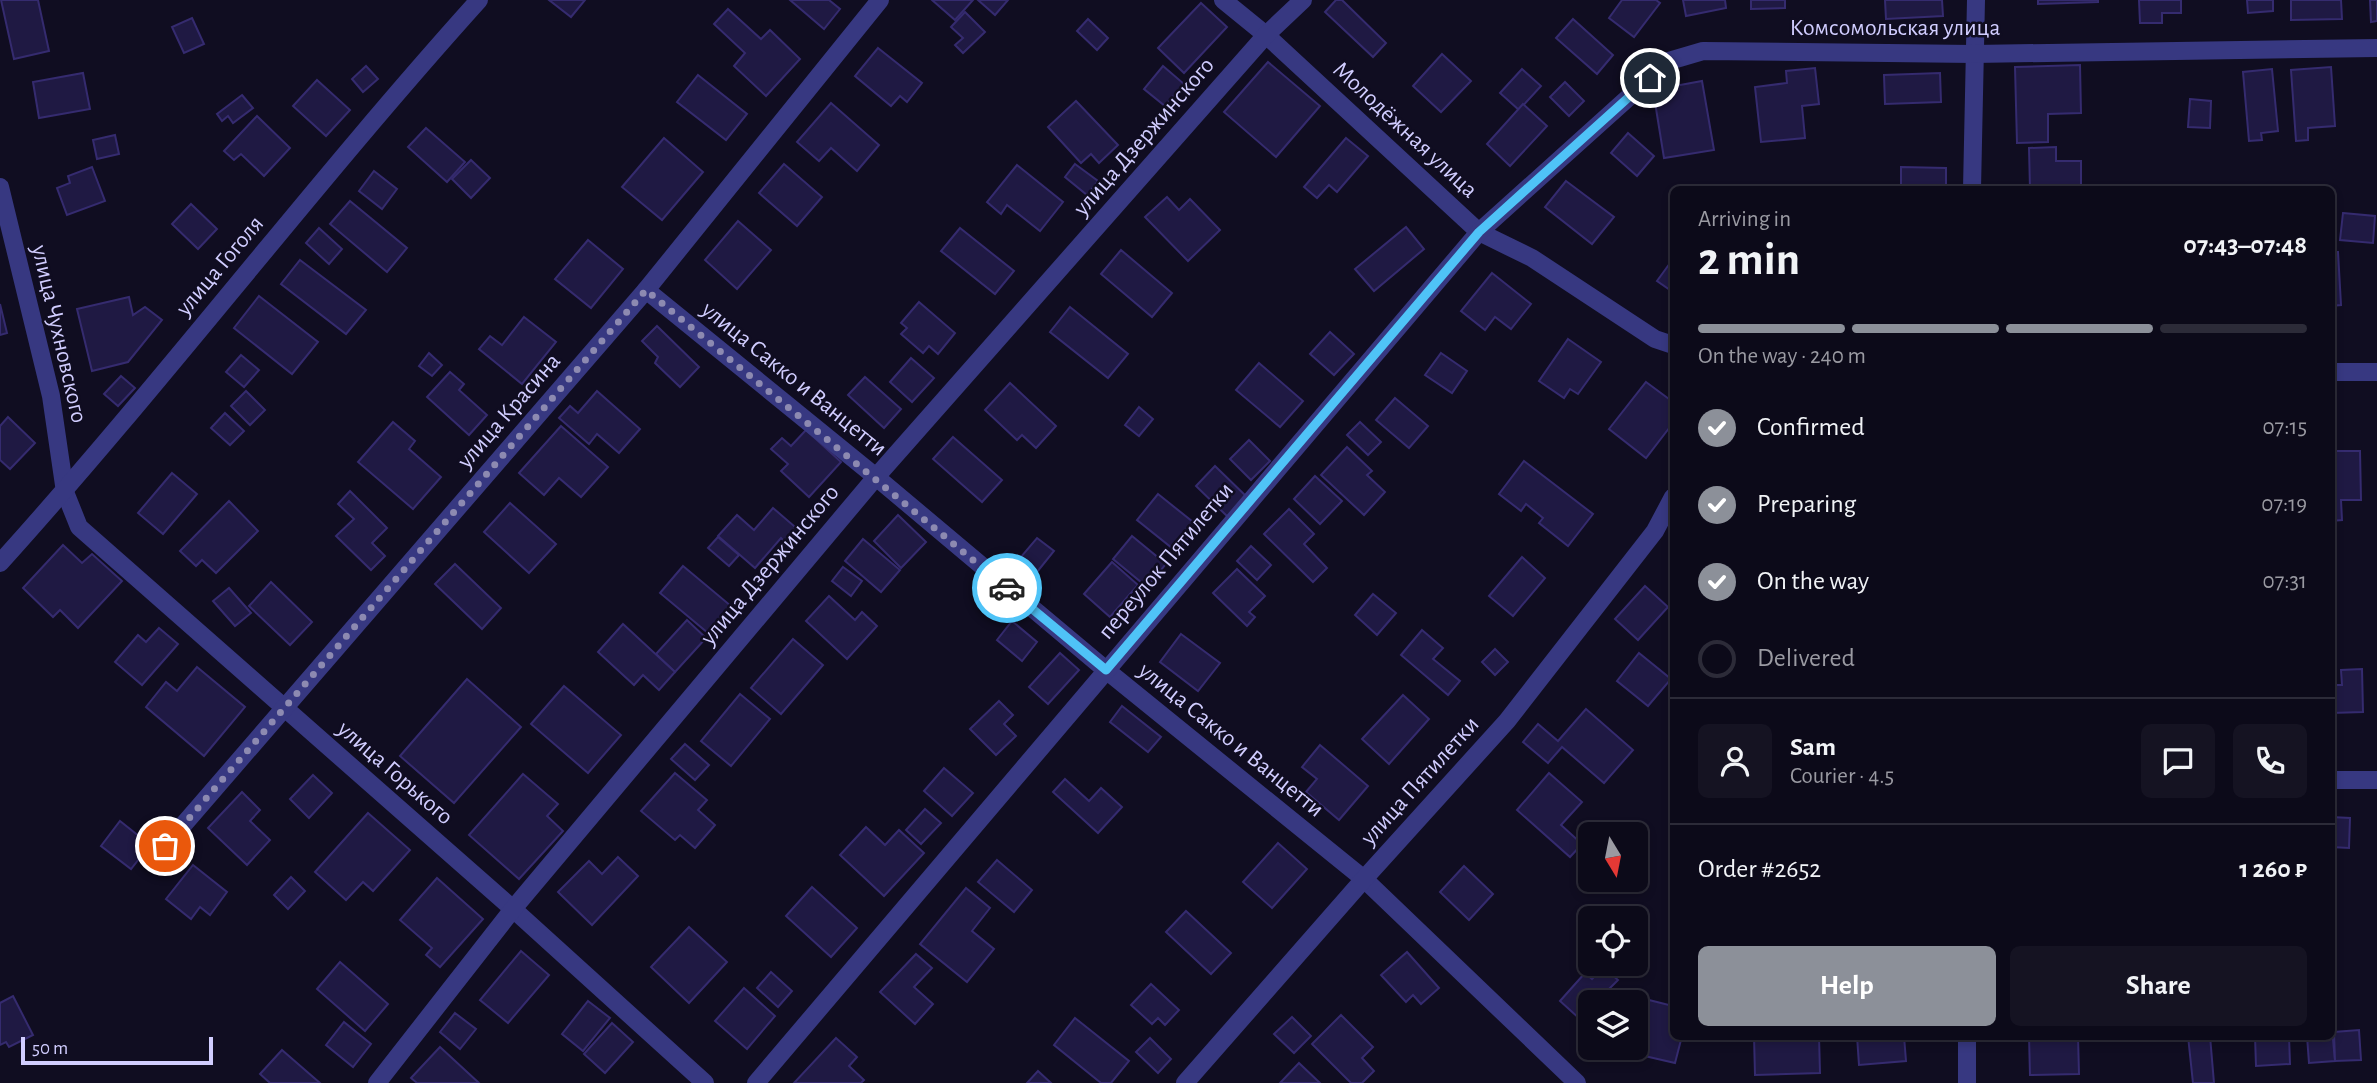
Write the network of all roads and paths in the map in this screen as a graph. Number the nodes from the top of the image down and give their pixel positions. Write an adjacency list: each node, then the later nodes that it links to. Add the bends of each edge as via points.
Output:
1 (479, 0): 18 (street, улица Гоголя, via 399,89)
2 (880, 0): 13 (street, улица Красина)
3 (1223, 0): 6 (street, Молодёжная улица)
4 (1303, 0): 6 (street, улица Дзержинского)
5 (1976, 0): 8 (street)
6 (1266, 35): 11 (street, Молодёжная улица); 17 (street, улица Дзержинского)
7 (2377, 48): 8 (street, Комсомольская улица)
8 (1974, 54): 9 (street); 11 (street, Комсомольская улица, via 1703,51 1669,61)
9 (1972, 186)
10 (0, 187): 12 (street, улица Чухновского)
11 (1479, 232): 14 (street, Молодёжная улица, via 1532,258 1655,339); 21 (street, переулок Пятилетки)
12 (8, 258): 18 (street, улица Чухновского, via 51,396)
13 (646, 290): 17 (street, улица Сакко и Ванцетти); 22 (street, улица Красина)
14 (1670, 344)
15 (2335, 372): 16 (street)
16 (2377, 372)
17 (876, 477): 21 (street, улица Сакко и Ванцетти); 27 (street, улица Дзержинского)
18 (65, 492): 20 (street, улица Гоголя); 22 (street, улица Горького, via 79,527)
19 (1670, 503): 26 (street, улица Пятилетки, via 1655,531 1507,721)
20 (0, 563)
21 (1106, 670): 26 (street, улица Сакко и Ванцетти); 31 (street, переулок Пятилетки)
22 (284, 709): 25 (street, улица Красина); 27 (street, улица Горького)
23 (2335, 780): 24 (street)
24 (2377, 780)
25 (165, 846)
26 (1364, 879): 32 (street, улица Пятилетки); 33 (street, улица Сакко и Ванцетти)
27 (513, 909): 29 (street, улица Дзержинского); 30 (street, улица Горького)
28 (1967, 1040): 34 (street)
29 (377, 1083)
30 (705, 1083)
31 (756, 1083)
32 (1185, 1083)
33 (1577, 1083)
34 (1967, 1083)

